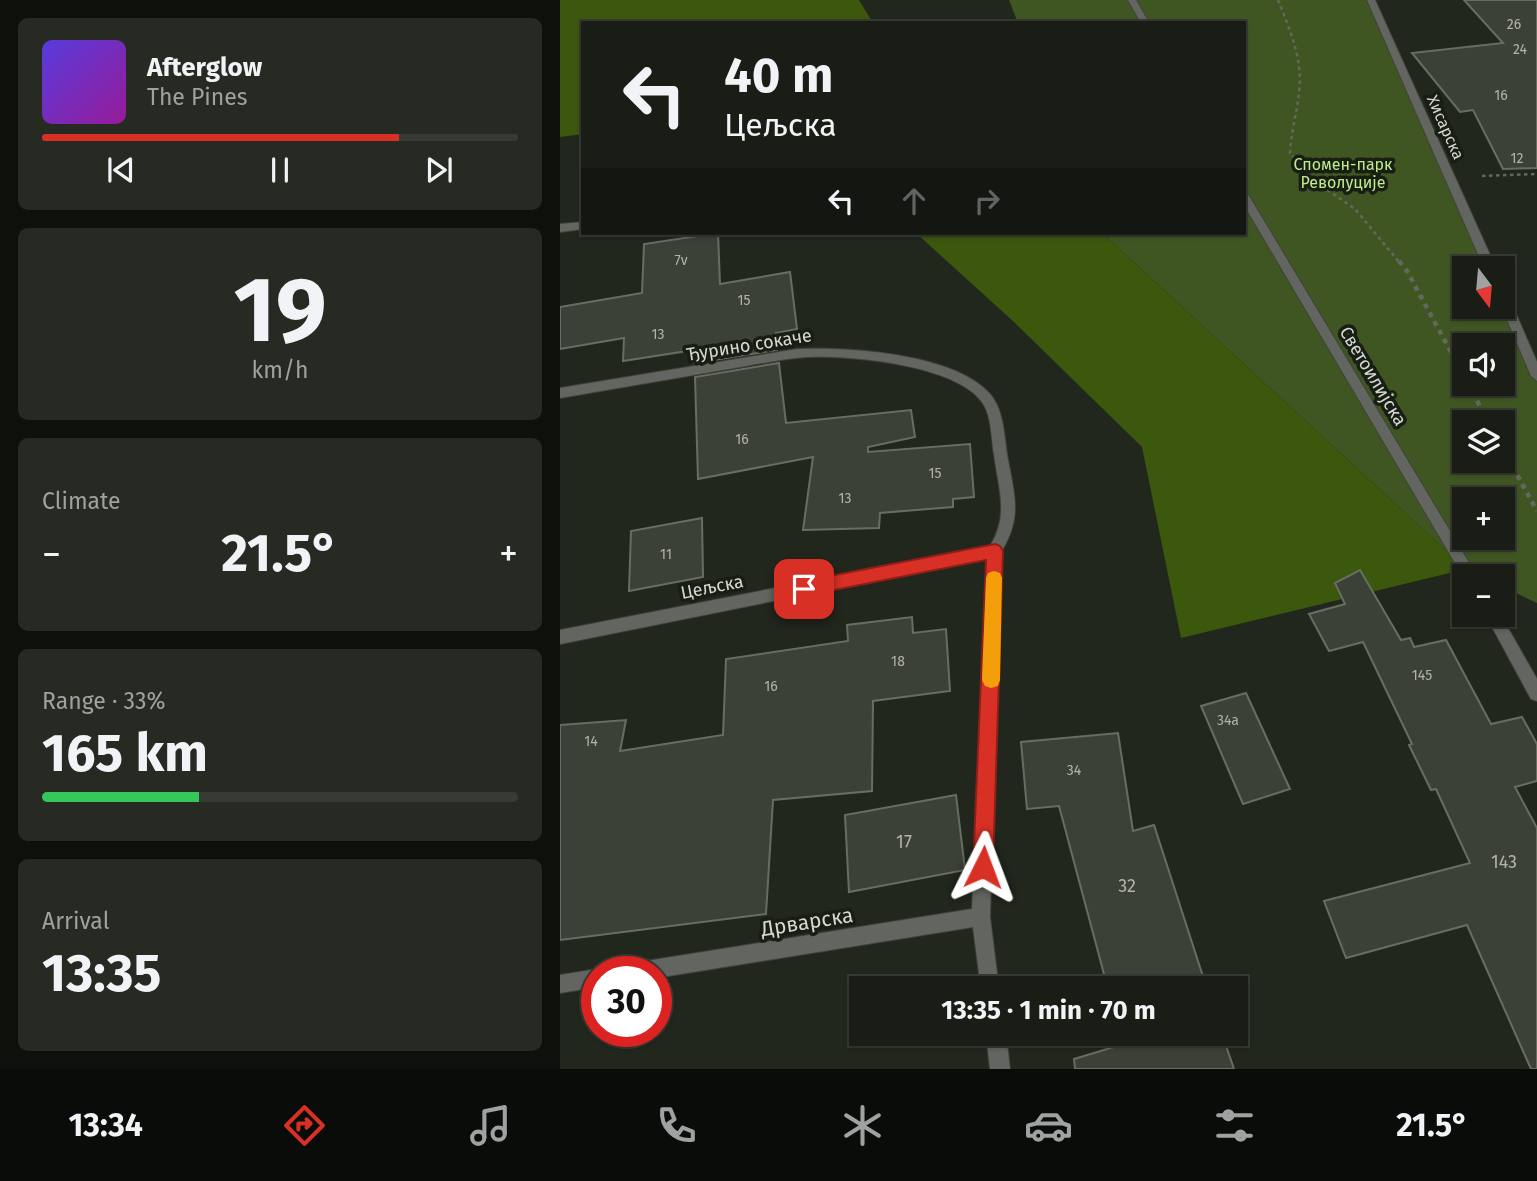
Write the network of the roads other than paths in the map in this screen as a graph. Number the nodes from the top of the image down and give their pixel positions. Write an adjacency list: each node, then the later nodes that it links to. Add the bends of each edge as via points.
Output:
1 (1132, 0): 3 (street)
2 (1371, 0): 7 (street, Хисарска)
3 (1144, 21)
4 (1246, 199): 12 (street, Светоилијска)
5 (581, 225): 6 (street)
6 (560, 228)
7 (1485, 256)
8 (1512, 319): 9 (street)
9 (1537, 376)
10 (560, 393): 11 (street, Ђурино сокаче, via 797,353 871,354 925,366 968,383 986,398 1003,468 1008,524)
11 (995, 551): 14 (street, Цељска); 16 (street)
12 (1463, 564)
13 (1499, 627): 15 (street)
14 (560, 637)
15 (1537, 694)
16 (981, 917): 17 (street, Дрварска); 18 (street)
17 (672, 966)
18 (988, 976)
19 (581, 981): 20 (street)
20 (560, 984)
21 (997, 1046): 22 (street)
22 (1000, 1069)

